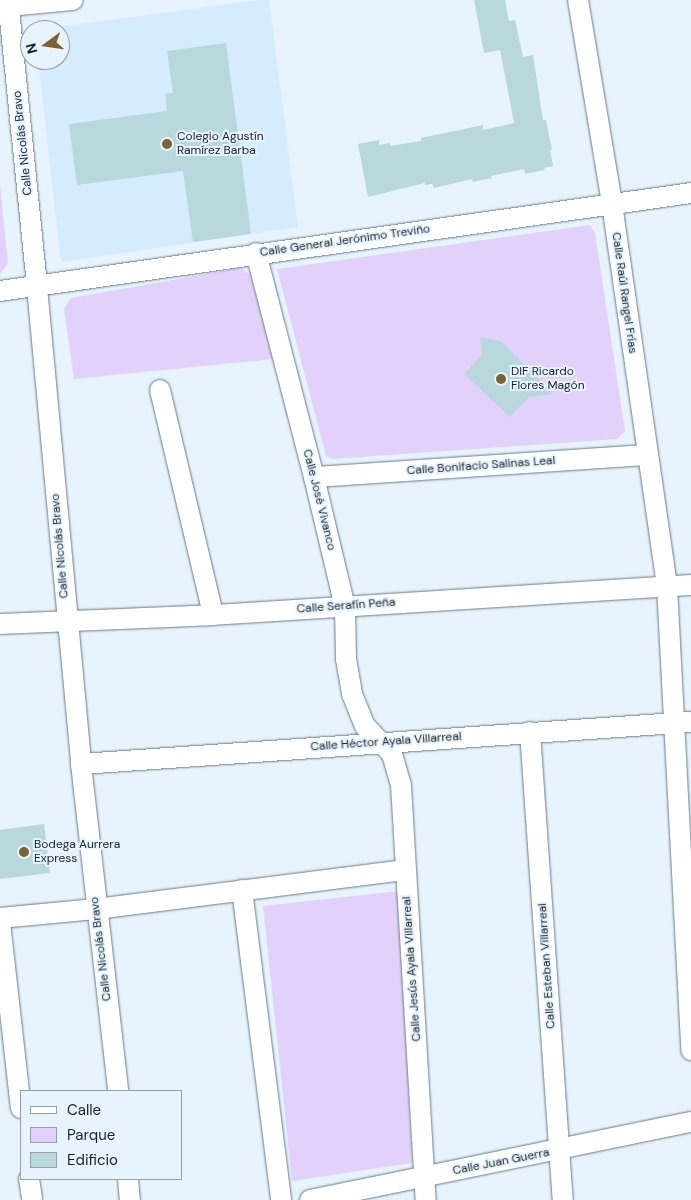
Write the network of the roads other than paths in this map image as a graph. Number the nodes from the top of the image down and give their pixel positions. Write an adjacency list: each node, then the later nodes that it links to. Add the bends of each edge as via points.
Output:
1 (73, 0): 3 (street)
2 (578, 0): 5 (street, Calle Raúl Rangel Frías)
3 (6, 4): 7 (street, Calle Nicolás Bravo)
4 (691, 193): 5 (street, Calle General Jerónimo Treviño)
5 (612, 204): 6 (street, Calle General Jerónimo Treviño); 10 (street, Calle Raúl Rangel Frías)
6 (256, 253): 7 (street, Calle General Jerónimo Treviño); 11 (street, Calle José Vivanco)
7 (37, 287): 8 (street, Calle General Jerónimo Treviño); 16 (street, Calle Nicolás Bravo)
8 (0, 290)
9 (160, 390): 15 (street)
10 (647, 455): 11 (street, Calle Bonifacio Salinas Leal); 13 (street, Calle Raúl Rangel Frías)
11 (314, 477): 14 (street, Calle José Vivanco)
12 (691, 585): 13 (street, Calle Serafín Peña)
13 (667, 586): 14 (street, Calle Serafín Peña); 18 (street, Calle Raúl Rangel Frías)
14 (345, 606): 15 (street, Calle Serafín Peña); 20 (street, Calle José Vivanco, via 346,660 352,694 365,726)
15 (213, 615): 16 (street, Calle Serafín Peña)
16 (67, 620): 17 (street, Calle Serafín Peña); 21 (street, Calle Nicolás Bravo)
17 (0, 624)
18 (683, 723): 19 (street, Calle Héctor Ayala Villarreal); 27 (street, Calle Raúl Rangel Frías)
19 (530, 732): 20 (street, Calle Héctor Ayala Villarreal); 31 (street, Calle Esteban Villarreal)
20 (382, 742): 21 (street, Calle Héctor Ayala Villarreal); 22 (street, Calle Jesús Ayala Villarreal, via 392,754 401,784)
21 (80, 764): 24 (street, Calle Nicolás Bravo)
22 (406, 870): 23 (street); 32 (street, Calle Jesús Ayala Villarreal)
23 (242, 890): 24 (street); 35 (street)
24 (96, 909): 25 (street); 28 (street, Calle Nicolás Bravo)
25 (0, 918)
26 (0, 922): 29 (street)
27 (691, 1050)
28 (118, 1090)
29 (20, 1099)
30 (691, 1122): 31 (street, Calle Juan Guerra)
31 (560, 1150): 32 (street, Calle Juan Guerra); 38 (street, Calle Esteban Villarreal)
32 (425, 1177): 36 (street, Calle Juan Guerra); 37 (street, Calle Jesús Ayala Villarreal)
33 (128, 1180): 34 (street)
34 (130, 1200)
35 (281, 1200)
36 (310, 1200)
37 (426, 1200)
38 (563, 1200)

